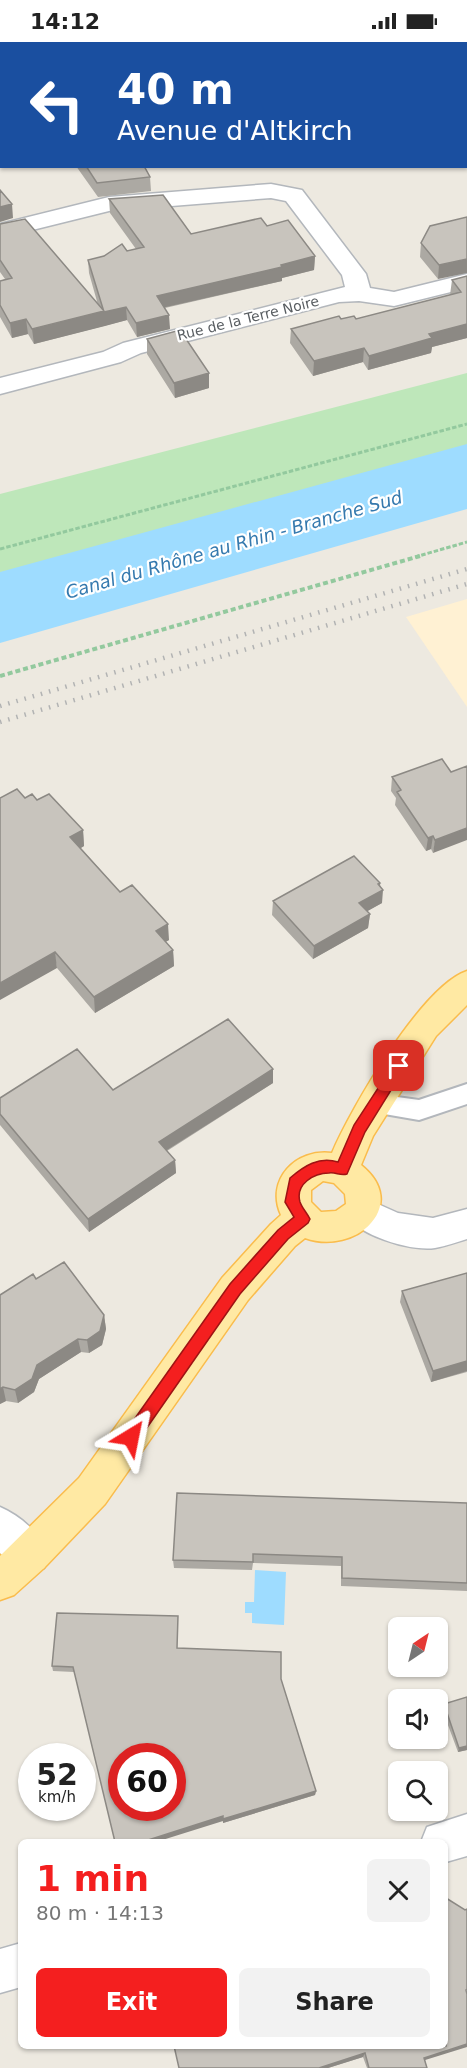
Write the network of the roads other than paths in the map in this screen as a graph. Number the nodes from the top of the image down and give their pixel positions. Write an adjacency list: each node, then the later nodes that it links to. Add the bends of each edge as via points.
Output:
1 (0, 231): 3 (street, via 109,204 271,191 294,195 354,274)
2 (467, 281): 3 (street, Rue de la Terre Noire, via 393,299)
3 (359, 294): 4 (street, Rue de la Terre Noire, via 339,295 132,348 112,357)
4 (0, 386)
5 (467, 984): 7 (main road, via 424,1027)
6 (467, 1094): 7 (lane, via 419,1110)
7 (375, 1104): 8 (main road)
8 (342, 1169): 9 (main road, via 352,1175 363,1192); 10 (main road, via 311,1169 296,1182 292,1202)
9 (360, 1211): 10 (main road, via 354,1219 334,1228 323,1228); 11 (street, via 394,1228 433,1233)
10 (303, 1219): 13 (main road, via 283,1235 235,1289 92,1491)
11 (467, 1224)
12 (0, 1526): 13 (street)
13 (30, 1556): 14 (main road)
14 (0, 1581)
15 (467, 1835): 16 (street)
16 (448, 1840)
17 (18, 1966): 18 (street)
18 (0, 1971)

